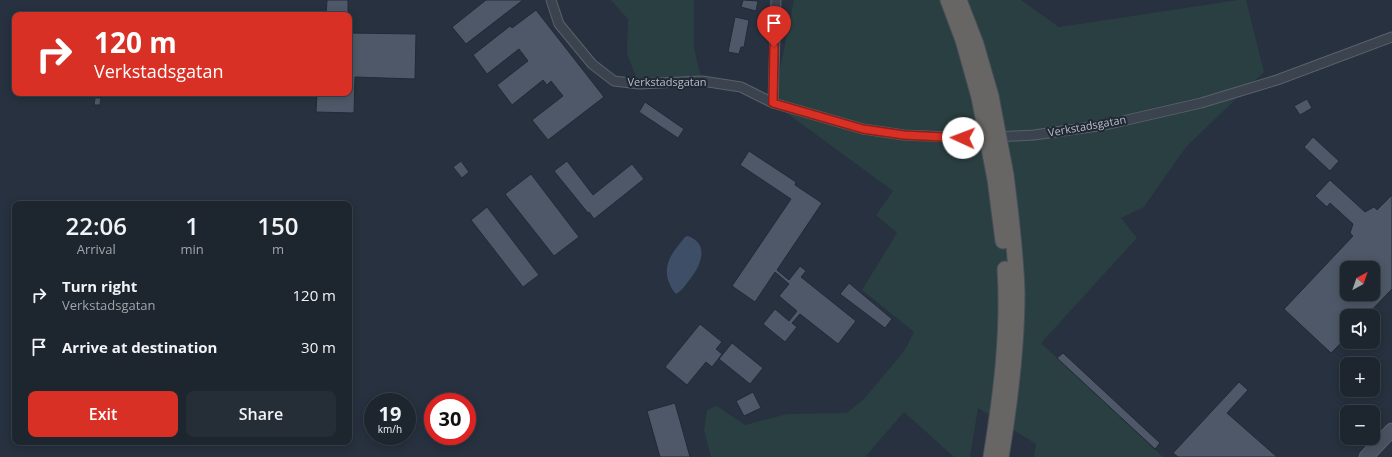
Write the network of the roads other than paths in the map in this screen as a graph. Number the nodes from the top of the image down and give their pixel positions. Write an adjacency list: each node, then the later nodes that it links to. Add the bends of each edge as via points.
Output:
1 (552, 0): 7 (street, Verkstadsgatan, via 559,24 592,64 614,81 639,84 702,81 741,87)
2 (776, 0): 7 (street)
3 (948, 0): 6 (highway)
4 (959, 0): 6 (highway, via 976,44)
5 (1392, 37): 7 (street, Verkstadsgatan, via 1277,80 1201,103 1105,125 1034,135 977,138 904,135 863,129)
6 (985, 96): 8 (highway, bridge)
7 (773, 103)
8 (1001, 177): 10 (highway, via 1006,326); 11 (highway, via 1013,226 1017,293 1015,351)
9 (1392, 430): 12 (main road)
10 (991, 457)
11 (1002, 457)
12 (1366, 457)

